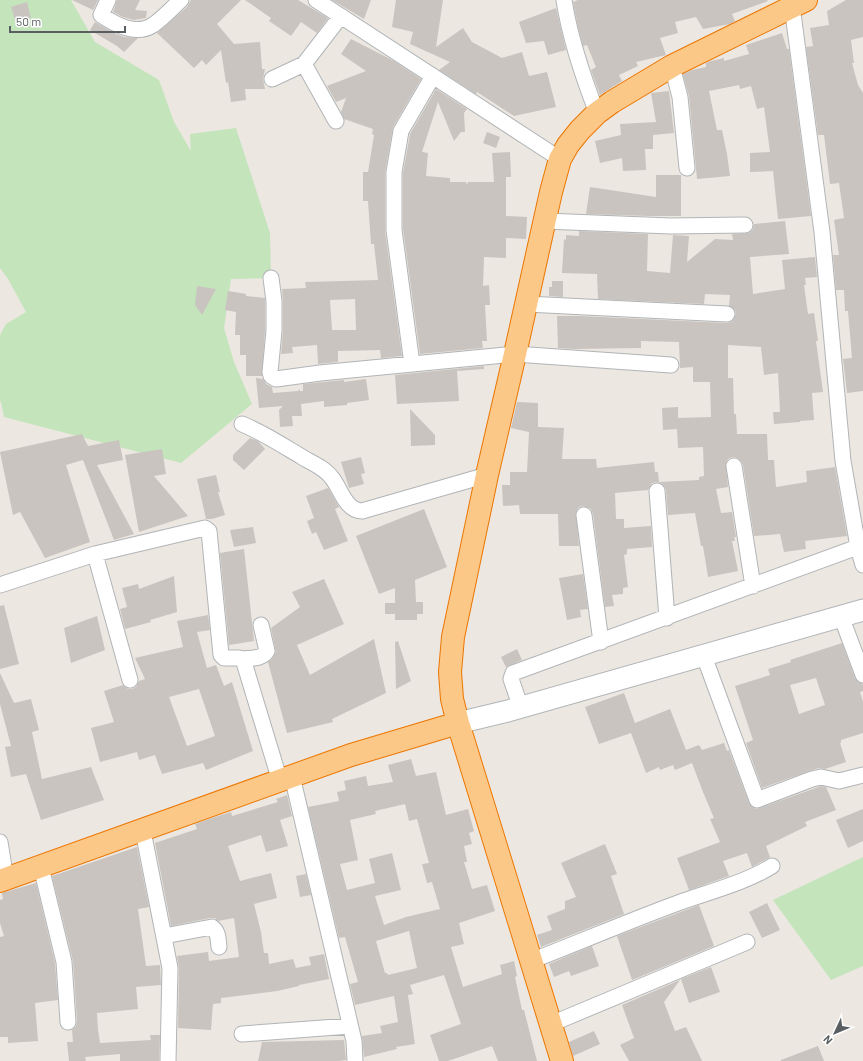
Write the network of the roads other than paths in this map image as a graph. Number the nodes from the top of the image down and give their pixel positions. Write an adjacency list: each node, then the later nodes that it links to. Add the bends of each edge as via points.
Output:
1 (108, 0): 2 (street, via 101,15 122,27 144,29 153,25)
2 (181, 0)
3 (316, 0): 6 (street)
4 (564, 0): 11 (street, via 568,26)
5 (799, 3): 8 (highway); 28 (street, via 843,461)
6 (341, 16): 7 (street); 9 (street)
7 (304, 64): 10 (street); 12 (street)
8 (672, 66): 11 (highway); 14 (street, via 680,97)
9 (433, 76): 13 (street); 21 (street, via 400,131 394,172 394,230)
10 (272, 79)
11 (597, 113): 13 (highway, via 580,130)
12 (336, 121)
13 (560, 159): 15 (highway)
14 (687, 168)
15 (544, 221): 16 (street, via 671,226); 18 (highway)
16 (745, 225)
17 (271, 278): 21 (street, via 274,331 270,372 273,378)
18 (526, 304): 19 (street); 20 (highway)
19 (727, 314)
20 (515, 354): 21 (street); 22 (street); 25 (highway)
21 (412, 364)
22 (671, 365)
23 (242, 424): 25 (street, via 262,432 319,466 332,478 349,506 357,510 362,511)
24 (734, 466): 32 (street)
25 (487, 475): 43 (highway, via 453,636 450,672 452,699)
26 (657, 491): 35 (street)
27 (584, 514): 37 (street)
28 (860, 546): 30 (street); 32 (street)
29 (95, 554): 31 (street); 39 (street, via 202,527 207,529 221,655 224,658); 41 (street)
30 (863, 565)
31 (0, 586)
32 (753, 586): 35 (street)
33 (863, 610): 34 (main road)
34 (841, 616): 38 (main road); 40 (street)
35 (667, 618): 37 (street)
36 (261, 625): 39 (street, via 266,654)
37 (601, 642): 42 (street, via 513,673 510,679)
38 (704, 656): 42 (main road); 44 (street, via 757,800 812,779 821,777 839,781)
39 (243, 659): 45 (street)
40 (863, 675)
41 (130, 680)
42 (515, 710): 43 (main road)
43 (458, 723): 45 (highway); 54 (highway)
44 (863, 775)
45 (286, 778): 46 (highway); 57 (street)
46 (143, 831): 49 (highway); 51 (street)
47 (0, 846): 50 (street)
48 (772, 866): 54 (street, via 741,881 645,915)
49 (41, 867): 50 (highway); 55 (street, via 64,962)
50 (3, 880)
51 (164, 936): 53 (street, via 212,926 218,934); 59 (street, via 170,968)
52 (747, 942): 56 (street)
53 (219, 947)
54 (531, 961): 56 (highway)
55 (68, 1022)
56 (550, 1024): 61 (highway)
57 (350, 1026): 58 (street); 60 (street)
58 (242, 1034)
59 (168, 1061)
60 (355, 1061)
61 (562, 1061)

